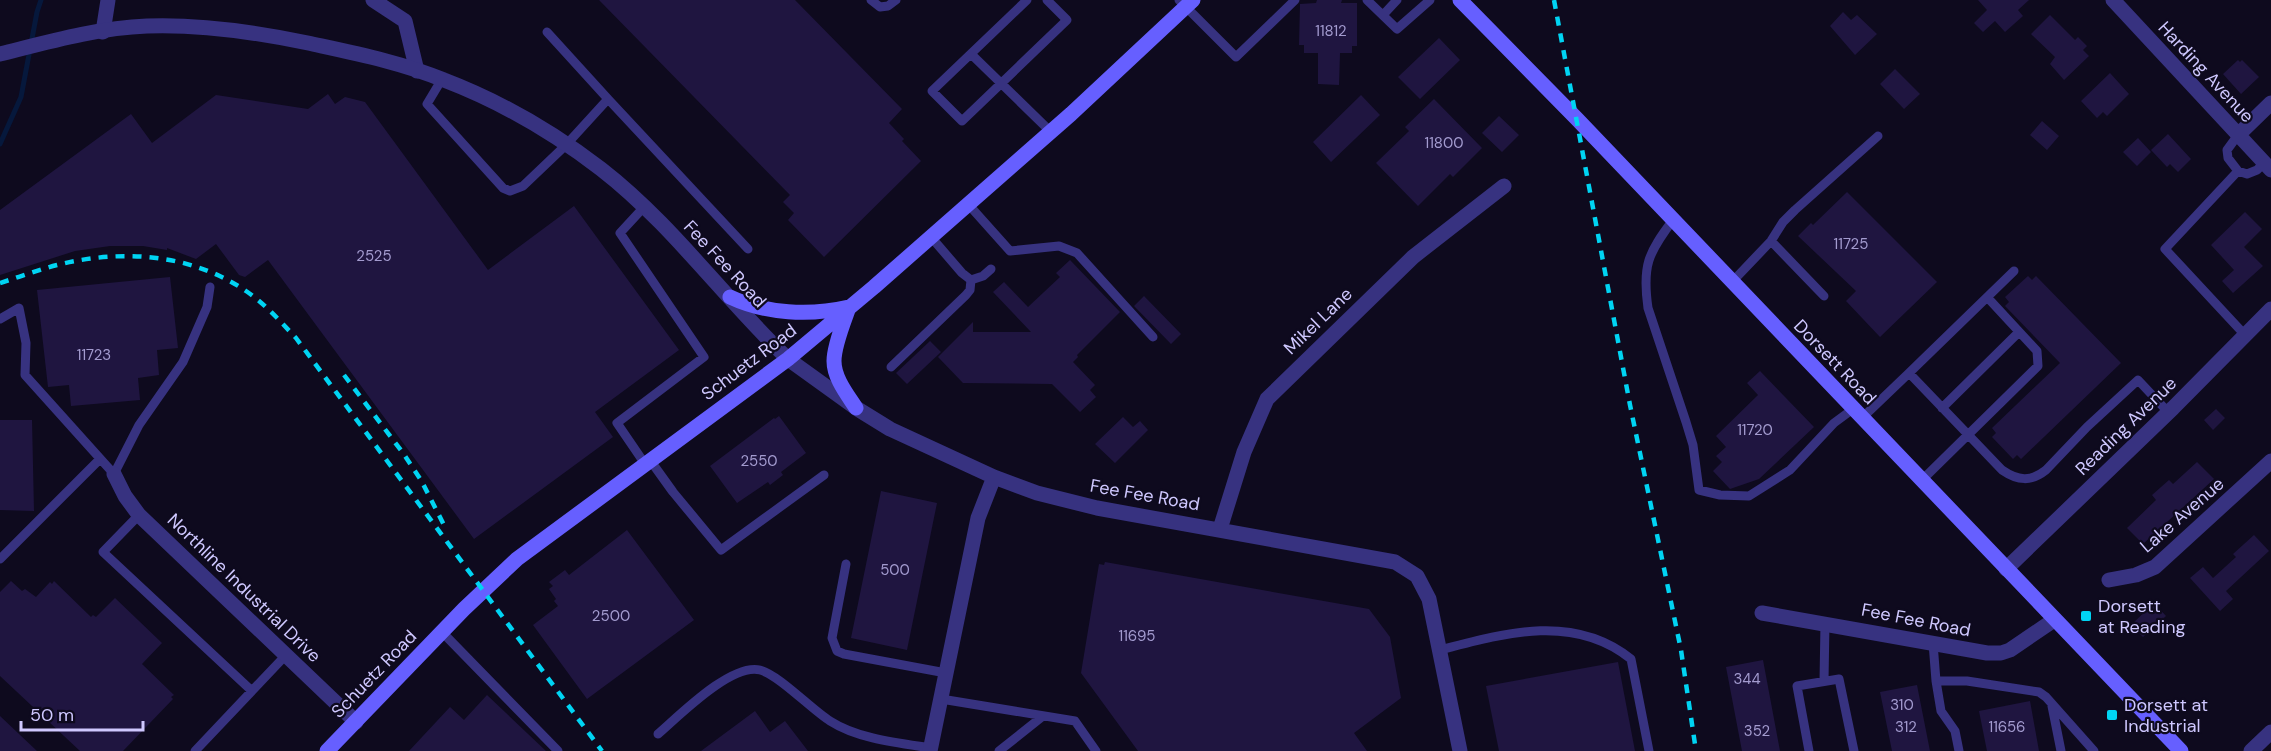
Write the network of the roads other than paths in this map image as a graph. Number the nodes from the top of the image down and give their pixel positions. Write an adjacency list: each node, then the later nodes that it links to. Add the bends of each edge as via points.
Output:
1 (108, 0): 15 (street)
2 (373, 0): 19 (street, via 405,21)
3 (871, 0): 4 (lane, via 880,7)
4 (896, 0)
5 (1027, 0): 18 (lane)
6 (1047, 0): 21 (lane, via 1067,20)
7 (1294, 0): 13 (lane, via 1236,57)
8 (1367, 0): 14 (lane)
9 (1397, 0): 14 (lane)
10 (1430, 0): 14 (lane, via 1397,29)
11 (1460, 0): 33 (main road, Dorsett Road)
12 (2113, 0): 25 (street, Harding Avenue)
13 (1186, 2): 24 (main road, Schuetz Road)
14 (1383, 15)
15 (103, 32): 17 (street, Fee Fee Road); 19 (street, Fee Fee Road, via 145,26 195,26 266,34 373,57)
16 (548, 32): 22 (lane)
17 (0, 54)
18 (972, 54): 21 (lane); 21 (lane, via 932,91 962,121)
19 (417, 71): 20 (street, Fee Fee Road)
20 (442, 79): 27 (street, Fee Fee Road, via 487,98); 27 (lane, via 427,104 503,188 510,191 523,186)
21 (1002, 83): 24 (lane)
22 (608, 99): 27 (lane); 36 (lane)
23 (2271, 103): 25 (street)
24 (1050, 132): 31 (main road, Schuetz Road)
25 (2238, 135): 28 (street, Harding Avenue); 29 (lane, via 2227,150)
26 (1878, 136): 35 (lane, via 1795,210)
27 (566, 145): 32 (street, Fee Fee Road)
28 (2267, 166): 29 (lane, via 2247,174)
29 (2238, 171): 49 (lane, via 2165,249)
30 (1504, 186): 67 (street, Mikel Lane, via 1413,257 1267,399 1244,452)
31 (968, 204): 34 (main road, Schuetz Road); 50 (lane, via 1010,251 1059,246 1077,254)
32 (644, 207): 43 (street, Fee Fee Road); 61 (lane, via 620,233 704,357 617,423)
33 (1673, 220): 40 (main road, Dorsett Road); 57 (lane, via 1653,249 1645,286 1651,318 1693,445 1700,490 1749,496 1790,470 1834,423)
34 (931, 237): 39 (lane); 45 (main road, Schuetz Road)
35 (1771, 241): 40 (lane); 42 (lane)
36 (748, 249)
37 (991, 269): 39 (lane)
38 (2014, 271): 44 (lane)
39 (971, 280): 52 (lane, via 966,295)
40 (1732, 282): 57 (main road, Dorsett Road)
41 (210, 287): 62 (lane, via 207,308 183,362 139,425)
42 (1824, 296)
43 (730, 297): 45 (main road, via 743,304 780,311); 51 (street, Fee Fee Road)
44 (1987, 297): 48 (lane); 53 (lane)
45 (849, 308): 51 (main road, Schuetz Road); 54 (main road, via 834,361 841,385)
46 (2271, 309): 49 (street, Reading Avenue)
47 (0, 319): 59 (lane, via 19,308 27,344 25,375)
48 (2019, 332): 55 (lane); 58 (lane, via 2037,351 2038,366)
49 (2246, 334): 56 (street, Reading Avenue)
50 (1153, 337)
51 (788, 358): 54 (street, Fee Fee Road); 61 (main road, Schuetz Road)
52 (891, 367)
53 (1909, 373): 55 (lane); 57 (lane)
54 (856, 408): 64 (street, Fee Fee Road, via 890,429)
55 (1942, 408): 58 (lane)
56 (2169, 412): 58 (lane, via 2138,380 2046,470 2026,480 2013,478 2002,470); 70 (street, Reading Avenue)
57 (1857, 414): 65 (main road, Dorsett Road)
58 (1968, 435): 65 (lane)
59 (100, 459): 62 (lane); 68 (lane)
60 (2271, 460): 71 (street, Lake Avenue, via 2155,567)
61 (648, 462): 63 (lane, via 721,550); 75 (main road, Schuetz Road, via 517,559)
62 (114, 474): 66 (street, Northline Industrial Drive)
63 (824, 475)
64 (994, 477): 67 (street, Fee Fee Road, via 1097,508); 79 (street, via 978,518)
65 (1921, 481): 70 (main road, Dorsett Road)
66 (139, 515): 78 (street, Northline Industrial Drive); 82 (lane, via 103,552)
67 (1220, 529): 77 (street, Fee Fee Road, via 1395,562 1417,576 1429,599)
68 (0, 559)
69 (846, 564): 79 (lane, via 832,638 837,651)
70 (2006, 569): 73 (main road, Dorsett Road)
71 (2109, 580)
72 (1762, 613): 74 (street, Fee Fee Road)
73 (2054, 620): 76 (street, Fee Fee Road, via 2001,653); 102 (main road, Dorsett Road)
74 (1825, 622): 76 (street, Fee Fee Road); 80 (lane)
75 (442, 632): 86 (main road, Schuetz Road); 92 (lane)
76 (1933, 643): 81 (lane)
77 (1440, 650): 95 (street); 96 (lane, via 1535,630 1565,631 1617,648 1631,659)
78 (286, 655): 82 (lane); 86 (street, Northline Industrial Drive)
79 (946, 673): 83 (street)
80 (1824, 681): 97 (lane, via 1797,686); 98 (lane, via 1839,679)
81 (1936, 681): 84 (lane, via 2031,690 2043,694); 99 (lane, via 1941,711 1955,731)
82 (252, 691): 90 (lane)
83 (941, 699): 85 (lane); 89 (street)
84 (2052, 706): 100 (lane); 101 (lane)
85 (1044, 716): 93 (lane); 94 (lane, via 1075,721)
86 (356, 722): 91 (main road, Schuetz Road)
87 (2271, 732): 103 (street)
88 (658, 734): 89 (lane, via 735,673 759,670 832,722 863,735)
89 (930, 750)
90 (195, 751)
91 (327, 751)
92 (558, 751)
93 (999, 751)
94 (1096, 751)
95 (1460, 751)
96 (1649, 751)
97 (1809, 751)
98 (1854, 751)
99 (1959, 751)
100 (2061, 751)
101 (2094, 751)
102 (2181, 751)
103 (2251, 751)

